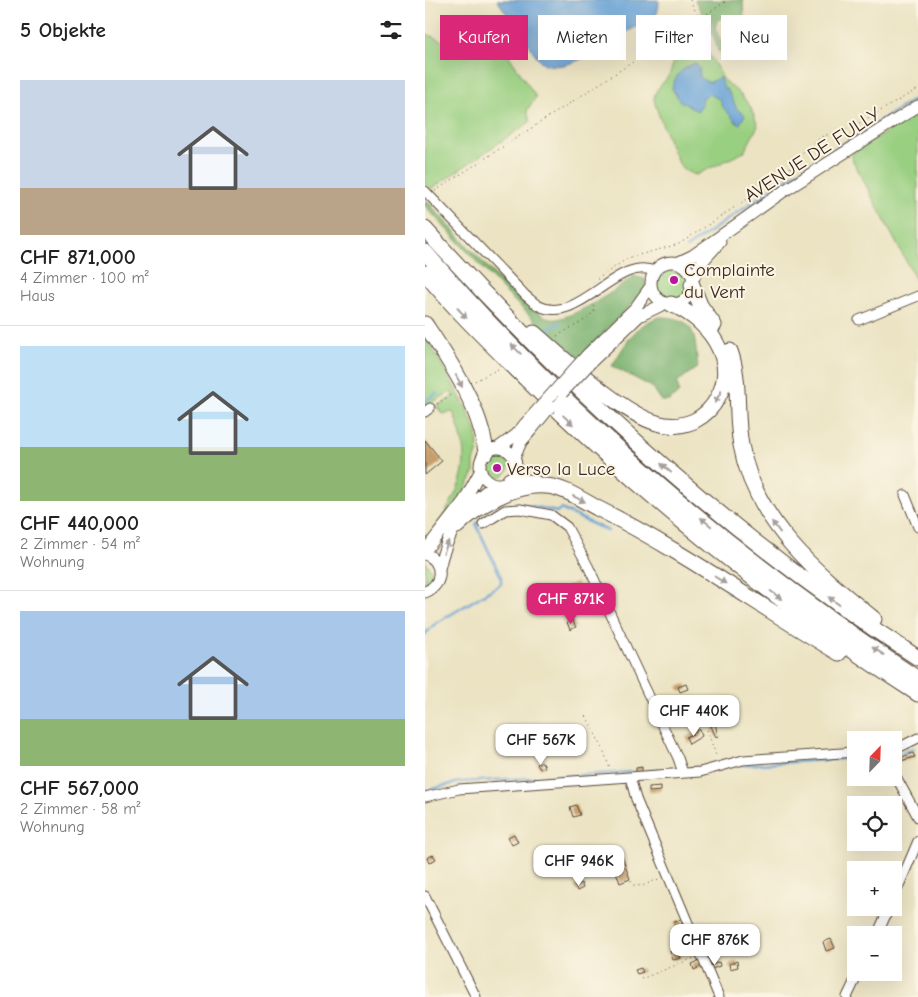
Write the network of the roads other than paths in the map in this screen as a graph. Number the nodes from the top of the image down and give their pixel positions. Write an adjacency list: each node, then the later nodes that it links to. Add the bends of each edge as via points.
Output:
1 (918, 106): 4 (main road, AVENUE DE FULLY, via 805,178)
2 (427, 193): 7 (street, via 539,306 562,308 633,271 645,268)
3 (425, 229): 12 (highway, one-way to 3, via 690,313 709,331 725,370 721,392 711,408 696,420 673,425 658,424 640,416 595,383 526,326); 30 (highway, one-way to 3, via 789,568 667,469 521,332)
4 (727, 233): 6 (main road, AVENUE DE FULLY); 9 (main road, AVENUE DE FULLY, via 702,262)
5 (425, 252): 31 (highway, one-way to 5, via 791,590 643,470 524,358)
6 (677, 263): 7 (main road, via 666,262); 9 (main road, via 687,269)
7 (654, 271): 10 (main road)
8 (425, 273): 32 (highway, one-way to 32, via 545,397 680,520 813,623)
9 (692, 283): 12 (main road, via 685,298); 29 (highway, one-way to 9, via 803,557 765,510 743,455 732,357 726,342 702,309)
10 (651, 286): 12 (main road, via 656,297); 15 (main road)
11 (918, 296): 13 (street)
12 (668, 303): 15 (main road, via 652,307 639,316)
13 (859, 320)
14 (425, 324): 17 (highway, one-way to 17, via 471,403)
15 (590, 358): 16 (main road, bridge)
16 (528, 426): 17 (main road); 18 (main road)
17 (492, 451): 18 (main road, via 509,452); 19 (main road, via 481,462)
18 (514, 458): 20 (main road, via 516,469)
19 (481, 470): 20 (main road, via 487,480); 26 (main road, via 464,501)
20 (503, 482): 21 (highway); 24 (main road, via 476,498)
21 (545, 486): 24 (highway, via 499,495); 33 (highway, one-way to 33, via 577,497 622,521)
22 (905, 495): 25 (street)
23 (483, 524): 37 (street, via 499,512 531,510 555,516 571,532)
24 (457, 526): 27 (main road, one-way to 24, via 444,549)
25 (918, 527)
26 (425, 553): 27 (main road, via 434,559)
27 (439, 569): 28 (main road, via 436,584)
28 (425, 592)
29 (918, 653)
30 (918, 658)
31 (918, 679)
32 (918, 694)
33 (918, 699)
34 (918, 738): 35 (street)
35 (903, 746)
36 (847, 753): 37 (street, via 743,760)
37 (683, 774): 38 (street)
38 (630, 777): 40 (street, via 468,788); 47 (street, via 636,799)
39 (900, 786): 41 (street)
40 (425, 797)
41 (918, 817)
42 (918, 841): 43 (street)
43 (902, 878)
44 (425, 896): 46 (street)
45 (855, 981): 48 (street)
46 (476, 997)
47 (719, 997)
48 (847, 997)

